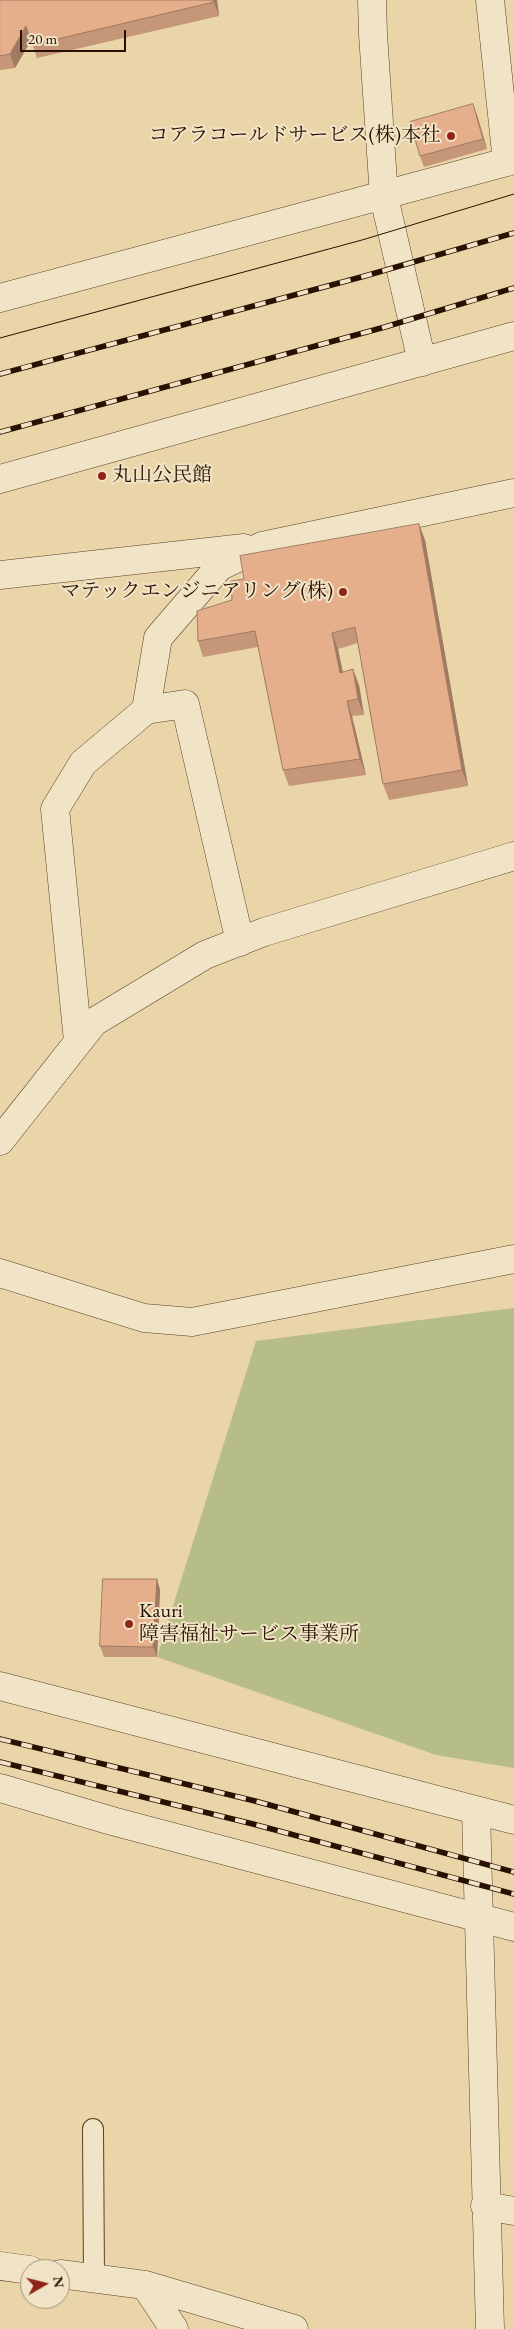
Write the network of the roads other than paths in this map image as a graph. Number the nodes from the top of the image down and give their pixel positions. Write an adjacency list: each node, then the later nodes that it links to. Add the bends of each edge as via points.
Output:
1 (372, 0): 4 (street)
2 (490, 0): 3 (street)
3 (511, 161): 4 (street)
4 (384, 196): 5 (street); 7 (street)
5 (0, 298)
6 (514, 336): 7 (street)
7 (422, 362): 8 (street)
8 (0, 479)
9 (514, 493): 10 (street)
10 (262, 546): 11 (street); 12 (street, via 219,567 158,638)
11 (0, 575)
12 (146, 710): 14 (street, via 186,704); 15 (street, via 83,763 55,809)
13 (514, 856): 14 (street)
14 (240, 942): 15 (street, via 205,955 94,1022)
15 (78, 1041): 16 (street)
16 (0, 1141)
17 (514, 1259): 18 (street, via 192,1322 144,1318)
18 (0, 1273)
19 (0, 1686): 21 (street)
20 (0, 1788): 23 (street, via 112,1821)
21 (476, 1810): 22 (street); 23 (street)
22 (514, 1820)
23 (479, 1916): 24 (street); 26 (street)
24 (514, 1927)
25 (93, 2130): 31 (lane)
26 (485, 2206): 27 (street); 35 (street)
27 (514, 2211)
28 (0, 2266): 29 (street)
29 (20, 2269)
30 (70, 2275): 31 (street)
31 (94, 2278): 32 (street)
32 (145, 2285): 33 (street); 34 (street)
33 (174, 2329)
34 (294, 2329)
35 (490, 2329)

